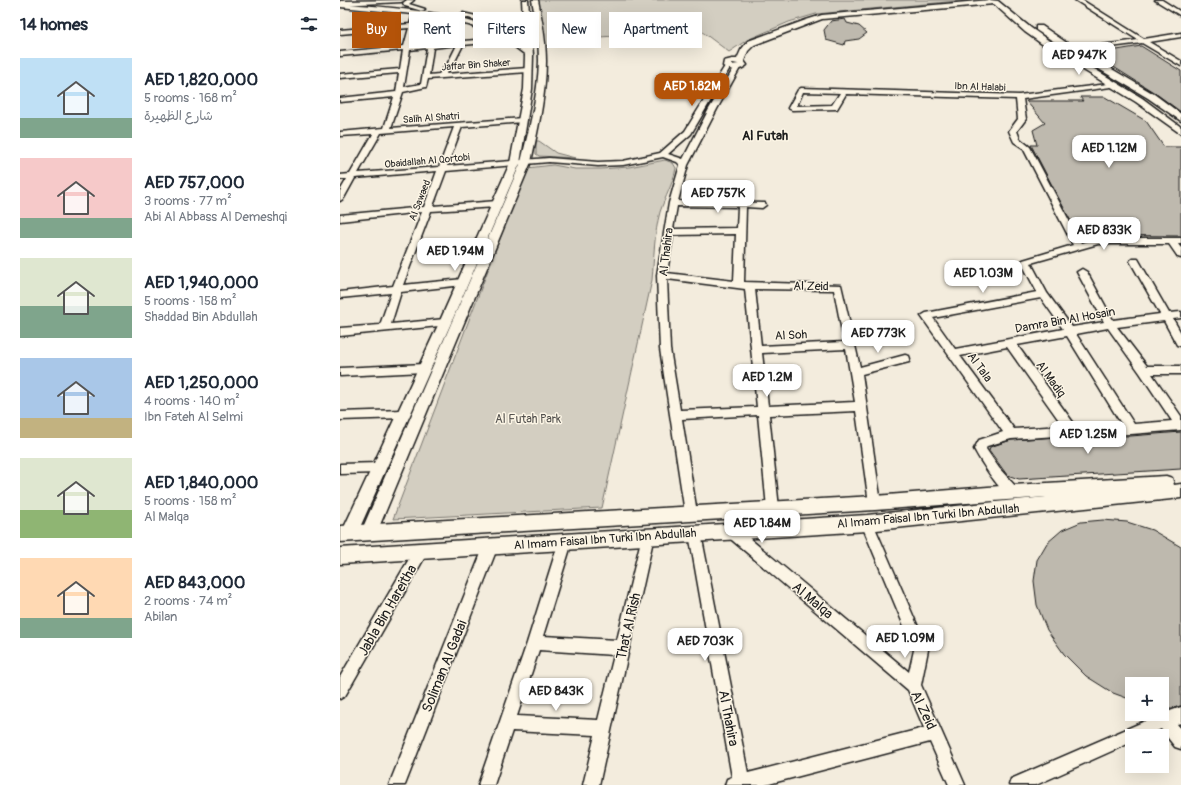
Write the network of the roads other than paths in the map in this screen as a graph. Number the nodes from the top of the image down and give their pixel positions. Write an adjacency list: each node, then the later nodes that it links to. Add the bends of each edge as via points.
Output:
1 (340, 0): 2 (main road)
2 (356, 0)
3 (401, 0): 11 (main road)
4 (411, 0): 15 (street, via 406,3 410,7)
5 (525, 0): 12 (street)
6 (535, 0): 54 (street, via 542,47 539,103)
7 (971, 0): 36 (street, via 816,14 747,39)
8 (1078, 0): 24 (street)
9 (1158, 0): 14 (street)
10 (994, 1): 35 (street, via 1028,30); 36 (street, via 808,21 751,43)
11 (340, 4): 13 (street)
12 (526, 12)
13 (409, 13)
14 (1181, 14)
15 (473, 18)
16 (1033, 23): 32 (street)
17 (409, 27): 18 (street)
18 (340, 32)
19 (473, 32): 20 (street)
20 (465, 34): 21 (street)
21 (473, 35)
22 (1181, 35): 23 (street)
23 (1173, 36): 24 (street); 25 (street)
24 (1144, 41): 32 (street); 37 (street)
25 (1181, 41)
26 (409, 44): 27 (street)
27 (408, 48): 33 (street); 39 (street)
28 (432, 48): 42 (street)
29 (458, 48): 41 (street)
30 (520, 48): 34 (street)
31 (529, 48): 34 (street)
32 (1074, 51): 35 (street); 48 (street, via 1146,93)
33 (340, 54)
34 (529, 55): 38 (street)
35 (1064, 55): 43 (street)
36 (735, 64): 55 (street, via 688,132); 59 (street, Al Thahira)
37 (1181, 64)
38 (528, 70): 41 (street, Jaffar Bin Shaker); 49 (street)
39 (404, 71): 40 (street); 44 (street)
40 (340, 76)
41 (441, 76): 42 (street, Jaffar Bin Shaker)
42 (425, 77): 44 (street, via 424,86)
43 (1116, 85): 46 (street, Ibn Al Halabi); 52 (street)
44 (400, 92): 47 (street); 51 (street)
45 (844, 92): 45 (street, Ibn Al Halabi, via 834,107 792,108 801,90); 46 (street, Ibn Al Halabi)
46 (1019, 97): 73 (street, via 1022,120 1013,130 1017,140 1026,147)
47 (340, 100)
48 (1181, 118)
49 (523, 120): 50 (street, Salih Al Shatri); 58 (street)
50 (459, 124): 51 (street, Salih Al Shatri); 60 (street, Al Sawaed)
51 (383, 131): 53 (street, Salih Al Shatri); 61 (street)
52 (1181, 131)
53 (340, 134)
54 (530, 143): 56 (street, via 530,150 535,156); 57 (street)
55 (663, 155): 56 (street, via 623,163); 59 (street, via 680,160)
56 (559, 161): 57 (street)
57 (526, 162): 58 (street); 90 (street)
58 (515, 163): 60 (street, Obaidallah Al Qortobi); 65 (street)
59 (684, 165): 64 (street, Al Thahira)
60 (442, 168): 61 (street, Obaidallah Al Qortobi); 68 (street, Al Sawaed)
61 (354, 176): 62 (street, Obaidallah Al Qortobi); 63 (street)
62 (340, 177)
63 (340, 198)
64 (673, 203): 66 (street); 71 (street, Al Thahira)
65 (497, 204): 68 (street); 78 (street)
66 (742, 204): 67 (street); 70 (street)
67 (762, 205)
68 (427, 208): 69 (street); 80 (street, Al Sawaed)
69 (340, 218)
70 (741, 231): 71 (street); 79 (street)
71 (668, 232): 77 (street, Al Thahira)
72 (1177, 241): 73 (street, via 1098,241); 74 (street)
73 (1078, 246): 81 (street, via 1026,262)
74 (1181, 255)
75 (1135, 261): 83 (street)
76 (1082, 272): 85 (street)
77 (662, 275): 79 (street, Al Zeid); 107 (street, Al Thahira, via 665,349)
78 (463, 282): 80 (street); 86 (street)
79 (745, 285): 93 (street, Al Zeid, via 838,287); 94 (street)
80 (397, 289): 82 (street); 87 (street, Al Sawaed)
81 (1043, 294): 89 (street); 96 (street, Al Tala, via 926,316)
82 (340, 295)
83 (1167, 316): 84 (street, Damra Bin Al Hosain); 85 (street, Damra Bin Al Hosain); 91 (street)
84 (1181, 316)
85 (1110, 324): 89 (street, Damra Bin Al Hosain); 100 (street)
86 (443, 328): 87 (street); 90 (street, via 440,336 443,339); 95 (street)
87 (384, 329): 88 (street)
88 (340, 332)
89 (1070, 332): 92 (street, Damra Bin Al Hosain); 110 (street)
90 (453, 334): 97 (street)
91 (1181, 342)
92 (1010, 343): 96 (street, Damra Bin Al Hosain); 111 (street, Al Madiq)
93 (850, 345): 94 (street, Al Soh); 103 (street, Al Zeid)
94 (757, 350): 105 (street)
95 (432, 351): 97 (street, via 442,348); 99 (street)
96 (954, 353): 112 (street, Al Tala)
97 (445, 354): 122 (street)
98 (905, 359): 103 (street)
99 (424, 368): 102 (street); 106 (street)
100 (1144, 370): 101 (street); 109 (street)
101 (1181, 370)
102 (340, 372)
103 (856, 372): 104 (street, Al Zeid)
104 (860, 406): 105 (street); 118 (street, Al Zeid)
105 (763, 410): 107 (street); 119 (street)
106 (403, 414): 108 (street); 113 (street)
107 (676, 415): 120 (street, Al Thahira)
108 (340, 416)
109 (1181, 425): 110 (street)
110 (1131, 429): 111 (street)
111 (1072, 430): 112 (street)
112 (1011, 434): 117 (street, via 983,443 980,449 996,475)
113 (379, 468): 114 (street); 124 (street)
114 (340, 469)
115 (1181, 482): 117 (main road, Al Imam Faisal Ibn Turki Ibn Abdullah)
116 (1181, 491): 121 (main road, Al Imam Faisal Ibn Turki Ibn Abdullah)
117 (1013, 492): 118 (main road, Al Imam Faisal Ibn Turki Ibn Abdullah)
118 (875, 503): 119 (main road, Al Imam Faisal Ibn Turki Ibn Abdullah)
119 (773, 508): 120 (main road, Al Imam Faisal Ibn Turki Ibn Abdullah)
120 (690, 513): 122 (main road, Al Imam Faisal Ibn Turki Ibn Abdullah)
121 (867, 523): 123 (main road, Al Imam Faisal Ibn Turki Ibn Abdullah); 133 (street, Al Zeid, via 921,650)
122 (369, 532): 124 (main road, Al Imam Faisal Ibn Turki Ibn Abdullah)
123 (731, 532): 125 (main road, Al Imam Faisal Ibn Turki Ibn Abdullah); 133 (street, Al Malqa)
124 (345, 534)
125 (695, 534): 126 (main road, Al Imam Faisal Ibn Turki Ibn Abdullah); 143 (street, Al Thahira)
126 (648, 536): 127 (main road, Al Imam Faisal Ibn Turki Ibn Abdullah); 132 (street, That Al Rish)
127 (565, 542): 128 (main road, Al Imam Faisal Ibn Turki Ibn Abdullah); 131 (street)
128 (492, 546): 129 (main road, Al Imam Faisal Ibn Turki Ibn Abdullah); 144 (street, Soliman Al Gadai)
129 (421, 550): 130 (main road, Al Imam Faisal Ibn Turki Ibn Abdullah); 134 (street, Jabla Bin Hareitha)
130 (340, 556)
131 (534, 643): 132 (street); 139 (street)
132 (623, 648): 140 (street, That Al Rish)
133 (913, 685): 141 (street, Al Zeid)
134 (340, 691)
135 (1181, 715): 136 (street)
136 (1169, 719)
137 (1162, 721): 148 (street)
138 (1165, 721): 142 (street)
139 (506, 723): 140 (street); 145 (street)
140 (604, 728): 146 (street, That Al Rish)
141 (935, 733): 143 (street); 147 (street, Al Zeid)
142 (1181, 741)
143 (739, 784)
144 (397, 785)
145 (486, 785)
146 (591, 785)
147 (957, 785)
148 (1017, 785)

